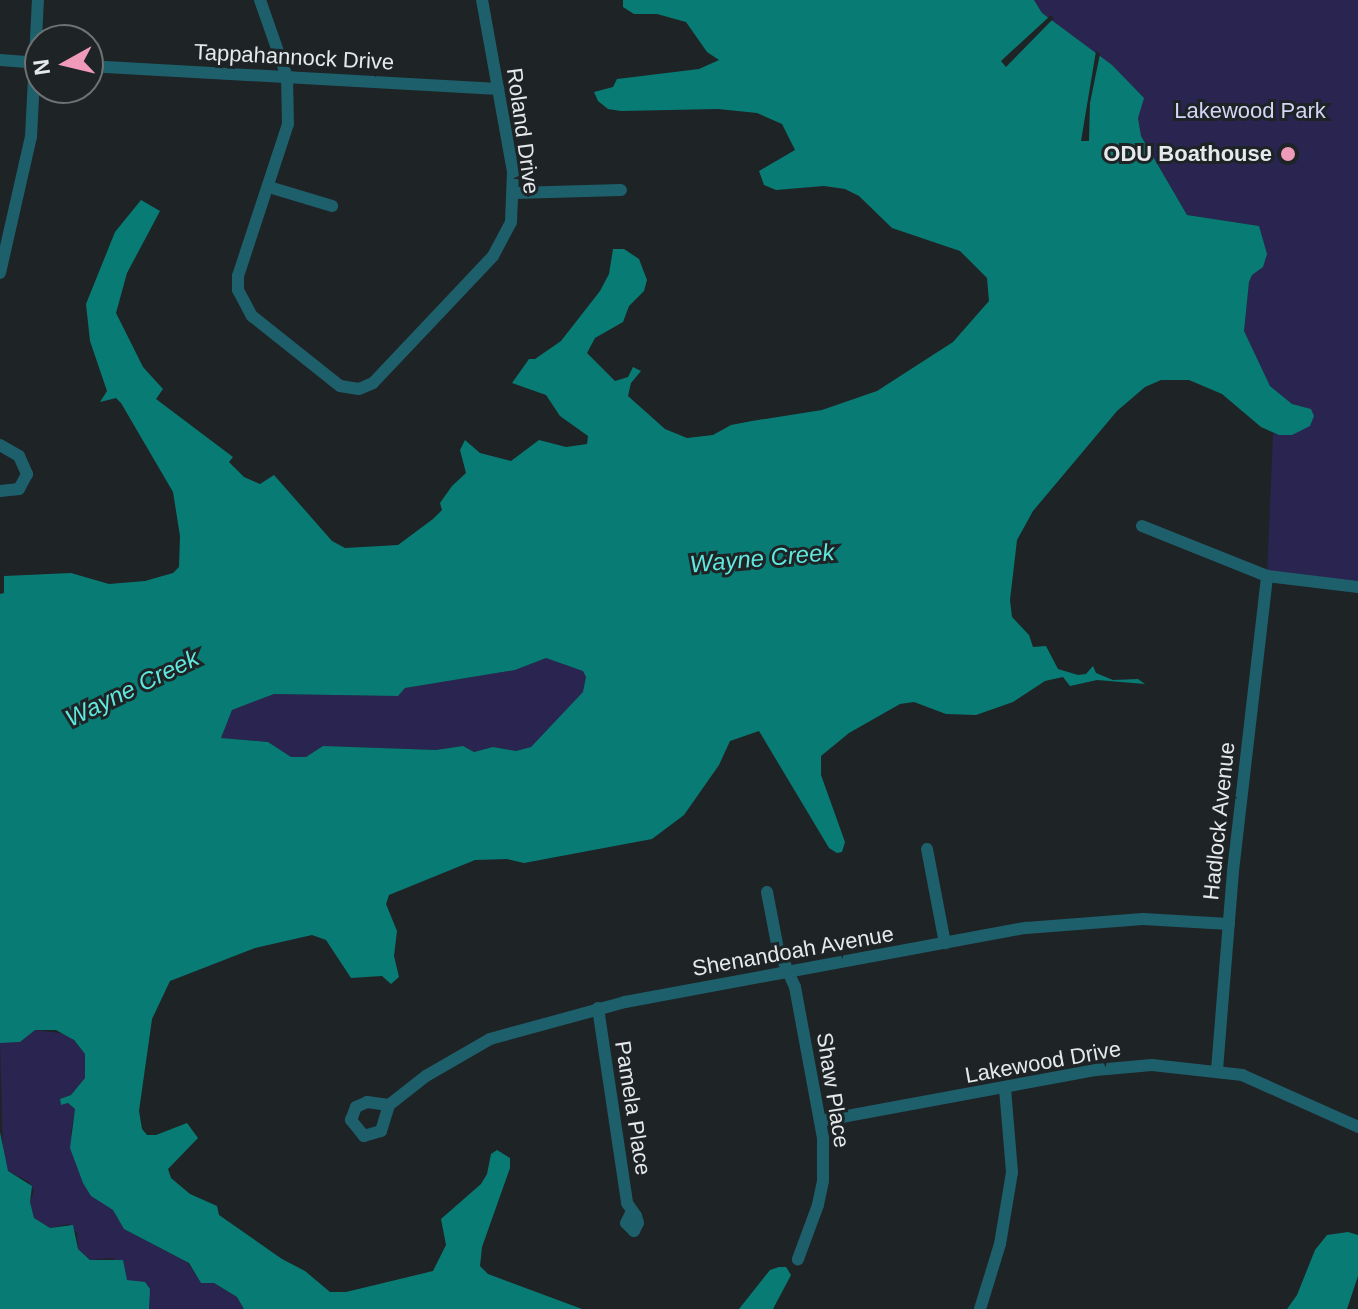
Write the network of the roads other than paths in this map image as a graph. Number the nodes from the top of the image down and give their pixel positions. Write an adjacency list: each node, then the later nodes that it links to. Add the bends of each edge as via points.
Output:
1 (38, 0): 4 (street)
2 (260, 0): 8 (street)
3 (482, 0): 9 (street, Roland Drive)
4 (38, 24)
5 (0, 60): 6 (street)
6 (24, 61)
7 (104, 67): 8 (street, Tappahannock Drive)
8 (287, 77): 9 (street, Tappahannock Drive); 11 (street, via 288,124)
9 (498, 89): 13 (street, Roland Drive)
10 (33, 104): 15 (street, via 27,163)
11 (269, 187): 13 (street, Roland Drive, via 238,276 242,304 349,389 373,383 493,256 511,222); 14 (street)
12 (621, 190): 13 (street)
13 (515, 193)
14 (332, 206)
15 (0, 273)
16 (0, 445): 17 (street, via 19,456 27,474 19,489)
17 (0, 491)
18 (1142, 526): 19 (street)
19 (1267, 576): 20 (street); 23 (street, Hadlock Avenue)
20 (1358, 587)
21 (927, 849): 24 (street)
22 (767, 892): 25 (street, Shaw Place, via 778,949)
23 (1229, 924): 24 (street, Shenandoah Avenue, via 1117,920 1026,928); 27 (street, Hadlock Avenue)
24 (945, 943): 25 (street, Shenandoah Avenue)
25 (789, 973): 26 (street, Shenandoah Avenue); 30 (street, Shaw Place)
26 (598, 1008): 29 (street, Shenandoah Avenue, via 490,1039 426,1076); 32 (street, Pamela Place)
27 (1217, 1070): 28 (street, Lakewood Drive, via 1124,1066); 31 (street, Lakewood Drive, via 1260,1081)
28 (1005, 1088): 30 (street, Lakewood Drive); 34 (street, via 1012,1172 1000,1244)
29 (389, 1105)
30 (820, 1121): 33 (street, Shaw Place, via 823,1181)
31 (1357, 1122)
32 (632, 1211)
33 (798, 1259)
34 (980, 1309)

